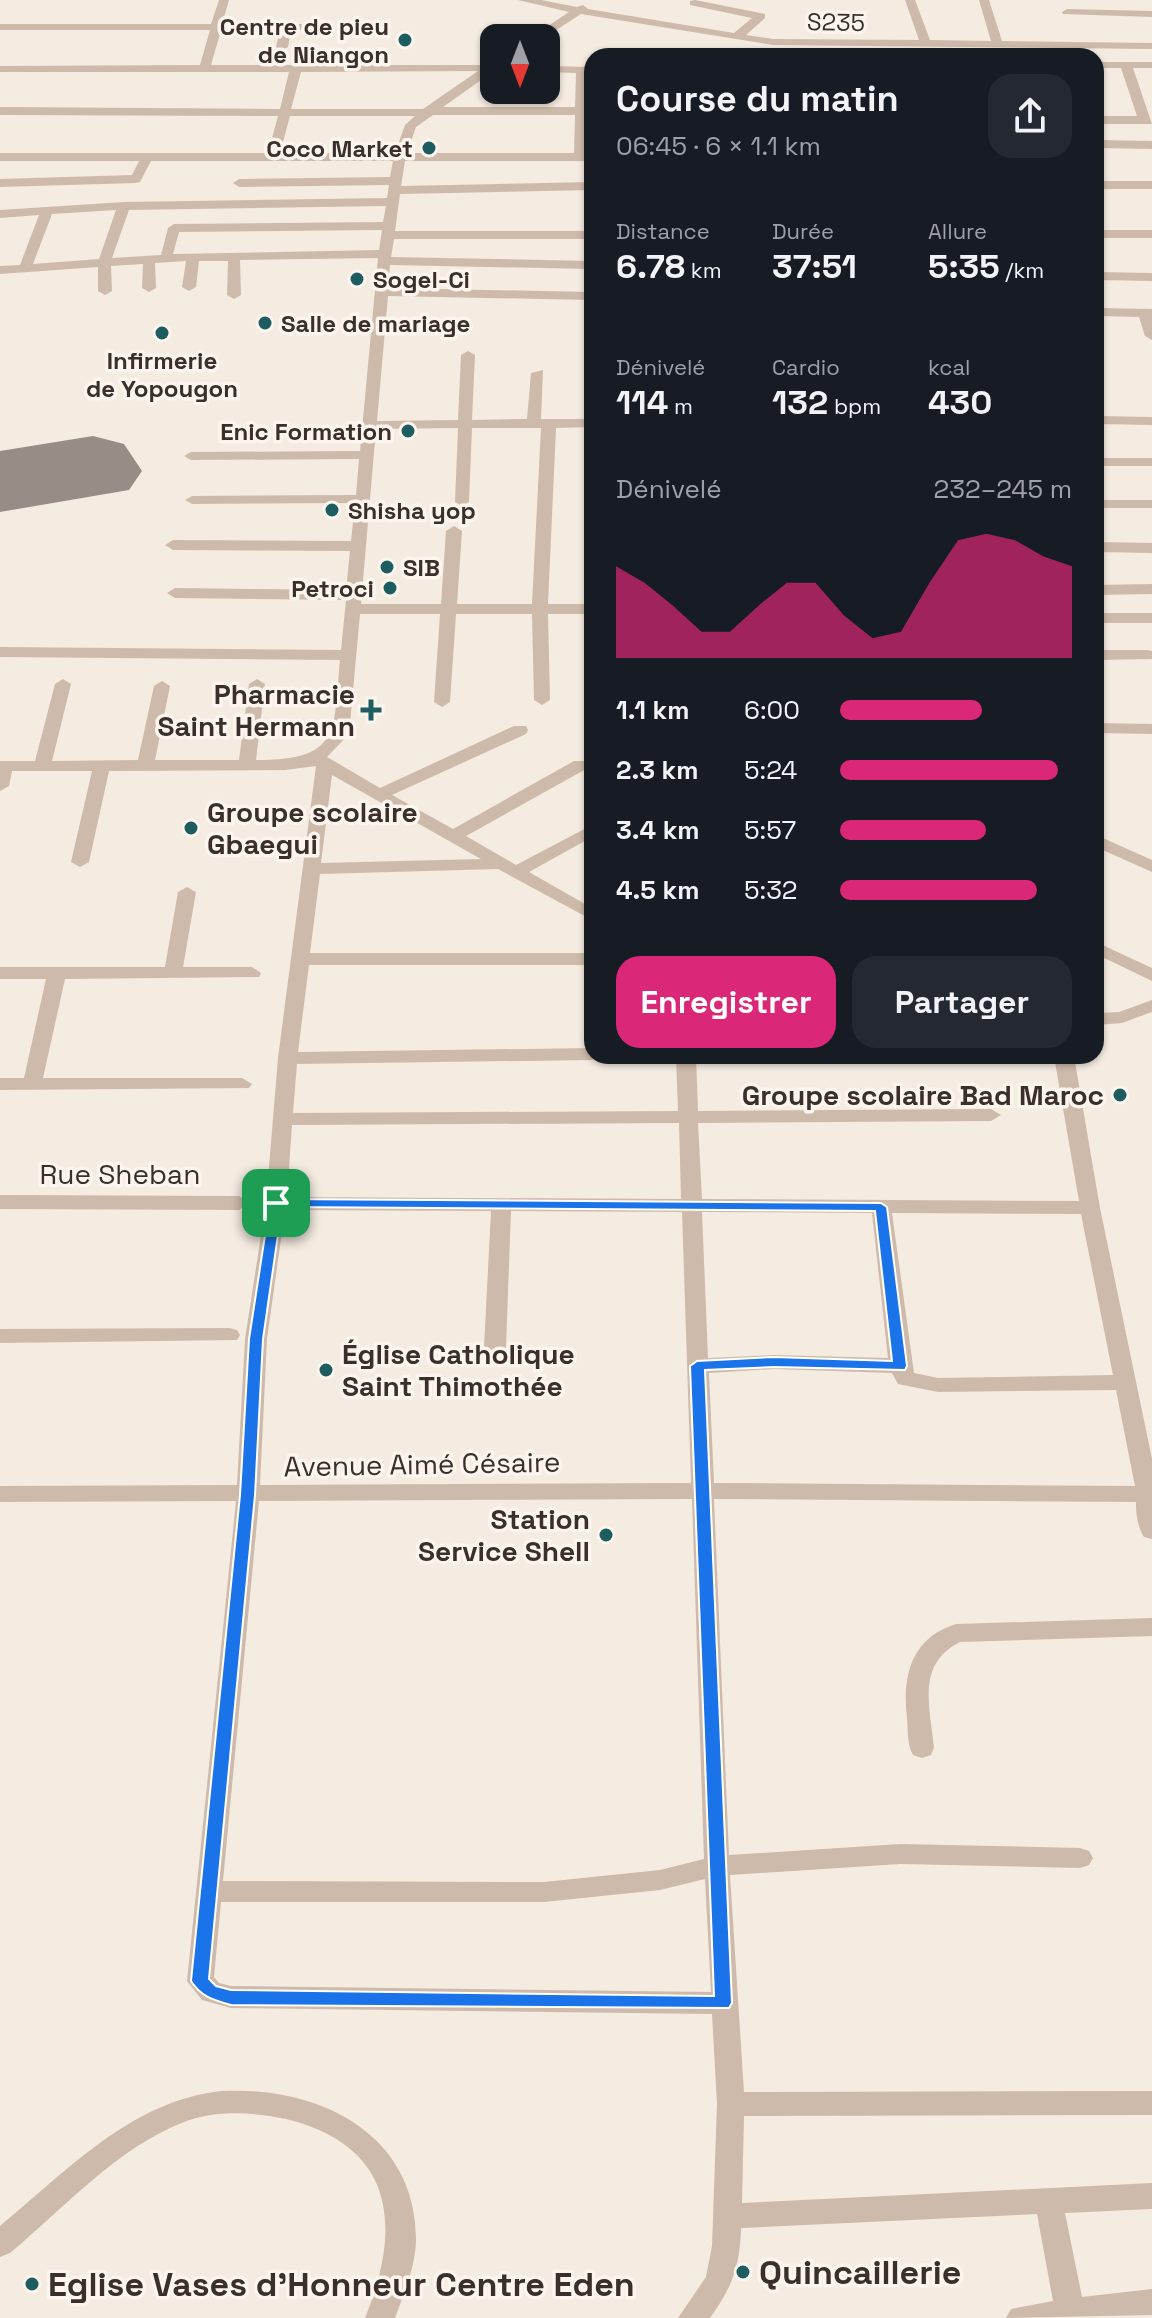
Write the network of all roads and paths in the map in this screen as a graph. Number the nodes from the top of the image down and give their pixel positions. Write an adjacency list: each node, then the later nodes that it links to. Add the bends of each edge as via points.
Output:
1 (224, 0): 13 (street)
2 (523, 0): 8 (street, S235)
3 (595, 0): 8 (street)
4 (910, 0): 19 (street)
5 (984, 0): 17 (street)
6 (1063, 0): 9 (street)
7 (694, 3): 16 (street, via 761,16)
8 (577, 11): 11 (street); 16 (street, S235)
9 (1067, 12): 10 (street); 18 (street)
10 (1152, 14)
11 (557, 24)
12 (0, 27): 13 (street)
13 (216, 27): 14 (street); 30 (street)
14 (286, 27): 15 (street); 21 (street)
15 (325, 27)
16 (735, 38): 22 (street, S235)
17 (997, 44): 18 (street, S235); 25 (street, S235)
18 (1080, 44): 20 (street, S235)
19 (926, 45): 23 (street, S235); 24 (street, S235)
20 (1152, 46)
21 (282, 47)
22 (844, 48)
23 (891, 48)
24 (960, 48)
25 (988, 48)
26 (1104, 65): 27 (street)
27 (1126, 65): 28 (street); 41 (street)
28 (1152, 65)
29 (480, 67): 31 (street)
30 (205, 68): 31 (street); 32 (street)
31 (296, 68): 37 (street)
32 (0, 69)
33 (560, 69): 34 (street)
34 (584, 70)
35 (480, 76): 39 (street)
36 (0, 111): 37 (street)
37 (283, 111): 39 (street); 46 (street)
38 (584, 111): 39 (street)
39 (427, 112): 48 (street, via 411,125)
40 (1104, 120): 41 (street)
41 (1148, 120)
42 (1104, 144): 43 (street)
43 (1152, 145)
44 (0, 157): 45 (street)
45 (147, 157): 46 (street); 49 (street, via 136,179)
46 (273, 157): 48 (street)
47 (584, 157): 48 (street)
48 (399, 158): 55 (street)
49 (94, 180): 50 (street); 58 (street)
50 (0, 183)
51 (239, 183): 55 (street)
52 (1104, 185): 53 (street)
53 (1152, 185)
54 (584, 186): 55 (street)
55 (394, 191): 56 (street); 62 (street)
56 (180, 204): 57 (street); 61 (street)
57 (124, 206): 58 (street); 71 (street)
58 (85, 207): 59 (street)
59 (47, 211): 60 (street); 73 (street)
60 (0, 214)
61 (174, 228): 62 (street); 68 (street)
62 (388, 230): 65 (street); 69 (street)
63 (1104, 234): 64 (street)
64 (1152, 234)
65 (584, 235)
66 (234, 256): 67 (street); 69 (street); 81 (street)
67 (193, 257): 68 (street); 77 (street)
68 (166, 258): 70 (street)
69 (384, 258): 72 (street); 80 (street)
70 (149, 259): 71 (street); 78 (street)
71 (104, 262): 73 (street); 79 (street)
72 (584, 265)
73 (25, 268): 74 (street)
74 (0, 270)
75 (1104, 276): 76 (street)
76 (1152, 277)
77 (189, 287)
78 (149, 288)
79 (105, 291)
80 (381, 292): 82 (street); 93 (street)
81 (234, 295)
82 (584, 296)
83 (1104, 312): 84 (street)
84 (1148, 313): 85 (street)
85 (1152, 336)
86 (468, 355): 92 (street)
87 (538, 373): 90 (street)
88 (1104, 420): 89 (street)
89 (1152, 421)
90 (542, 423): 91 (street); 92 (street); 112 (street)
91 (584, 423)
92 (466, 424): 93 (street); 100 (street)
93 (369, 425): 94 (street)
94 (366, 455): 95 (street); 98 (street)
95 (191, 456)
96 (1104, 462): 97 (street)
97 (1152, 462)
98 (362, 499): 99 (street); 105 (street)
99 (192, 500)
100 (462, 502)
101 (1104, 504): 102 (street)
102 (1152, 504)
103 (454, 531): 113 (street)
104 (173, 545): 105 (street)
105 (358, 546): 111 (street)
106 (1104, 547): 107 (street)
107 (1152, 548)
108 (1152, 589): 109 (street)
109 (1104, 590)
110 (175, 593): 111 (street)
111 (353, 602): 113 (street); 118 (street)
112 (538, 608): 113 (street); 114 (street); 124 (street)
113 (450, 609): 125 (street)
114 (584, 609)
115 (1104, 618): 116 (street)
116 (1152, 618)
117 (0, 652): 118 (street)
118 (348, 655): 129 (street, via 341,734)
119 (1104, 655): 120 (street)
120 (1147, 655)
121 (63, 684): 130 (street)
122 (257, 684): 133 (street)
123 (162, 686): 132 (street)
124 (542, 700)
125 (442, 702)
126 (1104, 728): 127 (street)
127 (1152, 729)
128 (520, 730): 137 (street)
129 (320, 761): 133 (street); 137 (street); 144 (street)
130 (42, 765): 131 (street); 135 (street)
131 (102, 765): 132 (street); 141 (street)
132 (146, 765): 133 (street)
133 (247, 765)
134 (580, 765): 139 (street)
135 (3, 766): 136 (street)
136 (0, 786)
137 (381, 794): 139 (street)
138 (584, 834): 143 (street)
139 (454, 836): 143 (street)
140 (1104, 844): 142 (street)
141 (80, 862)
142 (1152, 867)
143 (510, 868): 144 (street); 146 (street)
144 (311, 869): 148 (street)
145 (187, 892): 152 (street)
146 (584, 907)
147 (1104, 951): 154 (street)
148 (302, 959): 149 (street); 158 (street)
149 (584, 959)
150 (0, 973): 151 (street)
151 (57, 973): 152 (street); 162 (street)
152 (173, 973): 153 (street)
153 (252, 973)
154 (1152, 975)
155 (1152, 1006): 156 (street)
156 (1104, 1018)
157 (584, 1054): 158 (street)
158 (288, 1058): 166 (street)
159 (686, 1064): 165 (street)
160 (1065, 1064): 173 (street)
161 (0, 1084): 162 (street)
162 (32, 1084): 163 (street)
163 (242, 1084)
164 (991, 1115): 165 (street)
165 (689, 1118): 166 (street); 171 (street)
166 (284, 1119): 169 (street)
167 (0, 1202): 168 (street, Rue Sheban)
168 (239, 1203)
169 (276, 1203): 170 (street); 183 (street, via 256,1339)
170 (501, 1206): 171 (street); 176 (street)
171 (691, 1206): 172 (street); 177 (street)
172 (881, 1207): 173 (street); 178 (street)
173 (1090, 1208): 179 (street)
174 (229, 1335): 175 (street)
175 (0, 1336)
176 (495, 1347)
177 (697, 1366): 178 (street); 180 (street)
178 (900, 1366): 179 (street, via 906,1379 938,1385)
179 (1125, 1382): 182 (street)
180 (701, 1491): 182 (street, Avenue Aimé Césaire); 183 (street, Avenue Aimé Césaire); 188 (street)
181 (0, 1494): 183 (street, Avenue Aimé Césaire)
182 (1150, 1494): 184 (street, via 1147,1516)
183 (248, 1495): 189 (street)
184 (1152, 1531)
185 (1152, 1627): 186 (street, via 956,1633 936,1641 924,1655 918,1677)
186 (922, 1748)
187 (1080, 1858): 188 (street, via 900,1854)
188 (717, 1866): 189 (street, via 660,1880 544,1892); 190 (street)
189 (207, 1891): 190 (street, via 200,1981 211,1992 231,1997)
190 (723, 2003): 192 (street)
191 (1152, 2103): 192 (street)
192 (731, 2104): 195 (street)
193 (1152, 2196): 194 (street)
194 (1049, 2201): 195 (street); 198 (street)
195 (725, 2216): 200 (street, via 719,2282)
196 (0, 2244): 199 (street, via 120,2145 175,2113 236,2100 304,2109 367,2146 392,2184 402,2244 397,2278)
197 (1152, 2302): 198 (street)
198 (1071, 2315): 201 (street)
199 (380, 2318)
200 (693, 2318)
201 (1021, 2318)

